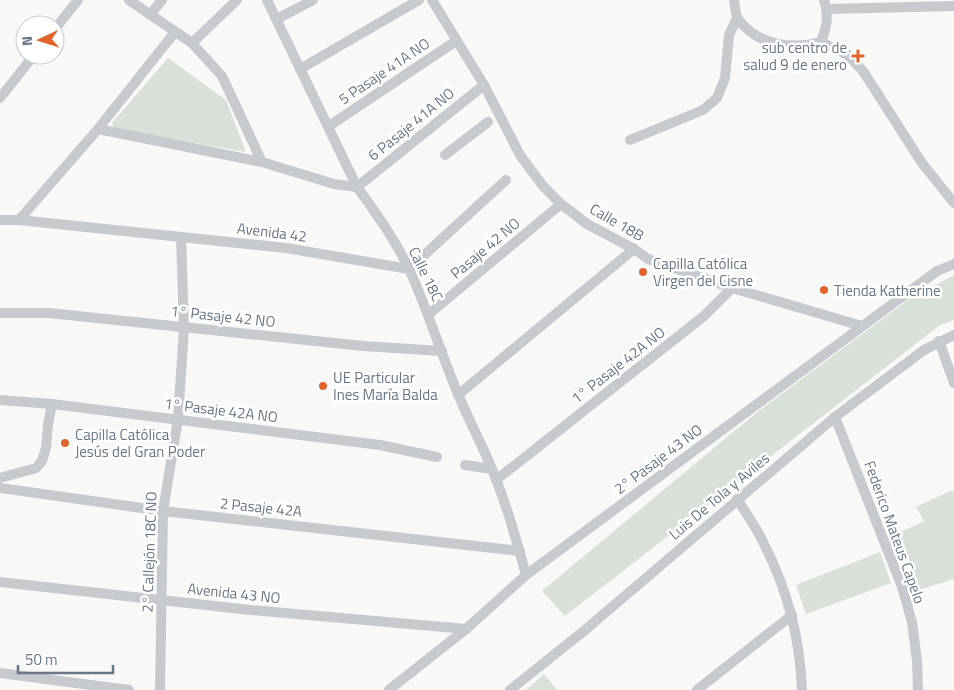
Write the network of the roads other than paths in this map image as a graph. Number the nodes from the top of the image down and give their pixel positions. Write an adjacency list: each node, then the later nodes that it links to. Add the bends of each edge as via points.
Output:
1 (78, 0): 12 (street)
2 (129, 0): 13 (street)
3 (162, 0): 13 (street)
4 (237, 0): 19 (street)
5 (267, 0): 15 (street, Calle 18C)
6 (313, 0): 15 (street)
7 (419, 0): 21 (street)
8 (432, 0): 17 (street, Calle 18B)
9 (734, 0): 14 (street)
10 (826, 4): 11 (street); 18 (street, via 827,27)
11 (954, 6)
12 (65, 16)
13 (150, 16): 16 (street)
14 (737, 18): 18 (street, via 768,42 790,46); 27 (street, via 730,35 725,78 717,98 703,110)
15 (277, 19): 21 (street, Calle 18C)
16 (175, 32): 19 (street); 26 (street)
17 (456, 41): 22 (street, Calle 18B); 25 (street, 5 Pasaje 41A NO)
18 (821, 42): 32 (street, via 848,55 863,71 922,163)
19 (192, 43): 29 (street, via 222,76)
20 (26, 65): 23 (street)
21 (300, 69): 25 (street, Calle 18C)
22 (484, 85): 31 (street, 6 Pasaje 41A NO); 33 (street, Calle 18B, via 520,155)
23 (0, 98)
24 (488, 122): 28 (street)
25 (329, 126): 31 (street, Calle 18C)
26 (98, 129): 29 (street); 35 (street)
27 (630, 140)
28 (446, 155)
29 (262, 162): 31 (street, via 334,184)
30 (506, 180): 39 (street)
31 (357, 187): 39 (street, Calle 18C)
32 (954, 203)
33 (561, 204): 37 (street, Calle 18B, via 587,224); 42 (street, Pasaje 42 NO)
34 (0, 220): 35 (street, Avenida 42)
35 (19, 220): 36 (street, Avenida 42)
36 (181, 237): 39 (street, Avenida 42, via 286,248); 44 (street, 2° Callejón 18C NO)
37 (634, 249): 40 (street, Calle 18B, via 648,259); 49 (street)
38 (954, 264): 43 (street, 2° Pasaje 43 NO, via 937,271)
39 (409, 269): 42 (street, Calle 18C)
40 (732, 288): 43 (street, Calle 18B); 58 (street, 1° Pasaje 42A NO, via 704,316)
41 (0, 313): 44 (street, 1° Pasaje 42 NO, via 49,313)
42 (429, 314): 47 (street, Calle 18C)
43 (862, 326): 63 (street, 2° Pasaje 43 NO)
44 (184, 328): 47 (street, 1° Pasaje 42 NO); 53 (street, 2° Callejón 18C NO)
45 (954, 335): 46 (street, Luis De Tola y Aviles)
46 (939, 341): 48 (street); 52 (street, Luis De Tola y Aviles)
47 (442, 351): 49 (street, Calle 18C)
48 (954, 383)
49 (458, 395): 56 (street, Calle 18C)
50 (0, 400): 51 (street, 1° Pasaje 42A NO)
51 (52, 404): 53 (street, 1° Pasaje 42A NO); 57 (street, via 42,461 36,468)
52 (835, 417): 60 (street, Luis De Tola y Aviles); 75 (street, Federico Mateus Capelo, via 902,587 912,622 918,661)
53 (178, 420): 54 (street, 1° Pasaje 42A NO, via 380,445); 61 (street, 2° Callejón 18C NO)
54 (437, 457)
55 (465, 465): 56 (street)
56 (492, 469): 58 (street, Calle 18C)
57 (0, 478)
58 (496, 480): 62 (street, Calle 18C)
59 (0, 488): 61 (street, 2 Pasaje 42A)
60 (737, 499): 66 (street, via 763,540); 72 (street, Luis De Tola y Aviles)
61 (163, 511): 62 (street, 2 Pasaje 42A); 65 (street, 2° Callejón 18C NO)
62 (520, 551): 63 (street, Calle 18C)
63 (526, 575): 67 (street, 2° Pasaje 43 NO)
64 (0, 582): 65 (street, Avenida 43 NO)
65 (162, 601): 67 (street, Avenida 43 NO); 70 (street, 2° Callejón 18C NO)
66 (792, 615): 73 (street); 74 (street, via 799,643)
67 (466, 629): 71 (street, 2° Pasaje 43 NO)
68 (0, 673): 69 (street)
69 (129, 690)
70 (160, 690)
71 (389, 690)
72 (510, 690)
73 (697, 690)
74 (802, 690)
75 (918, 690)

